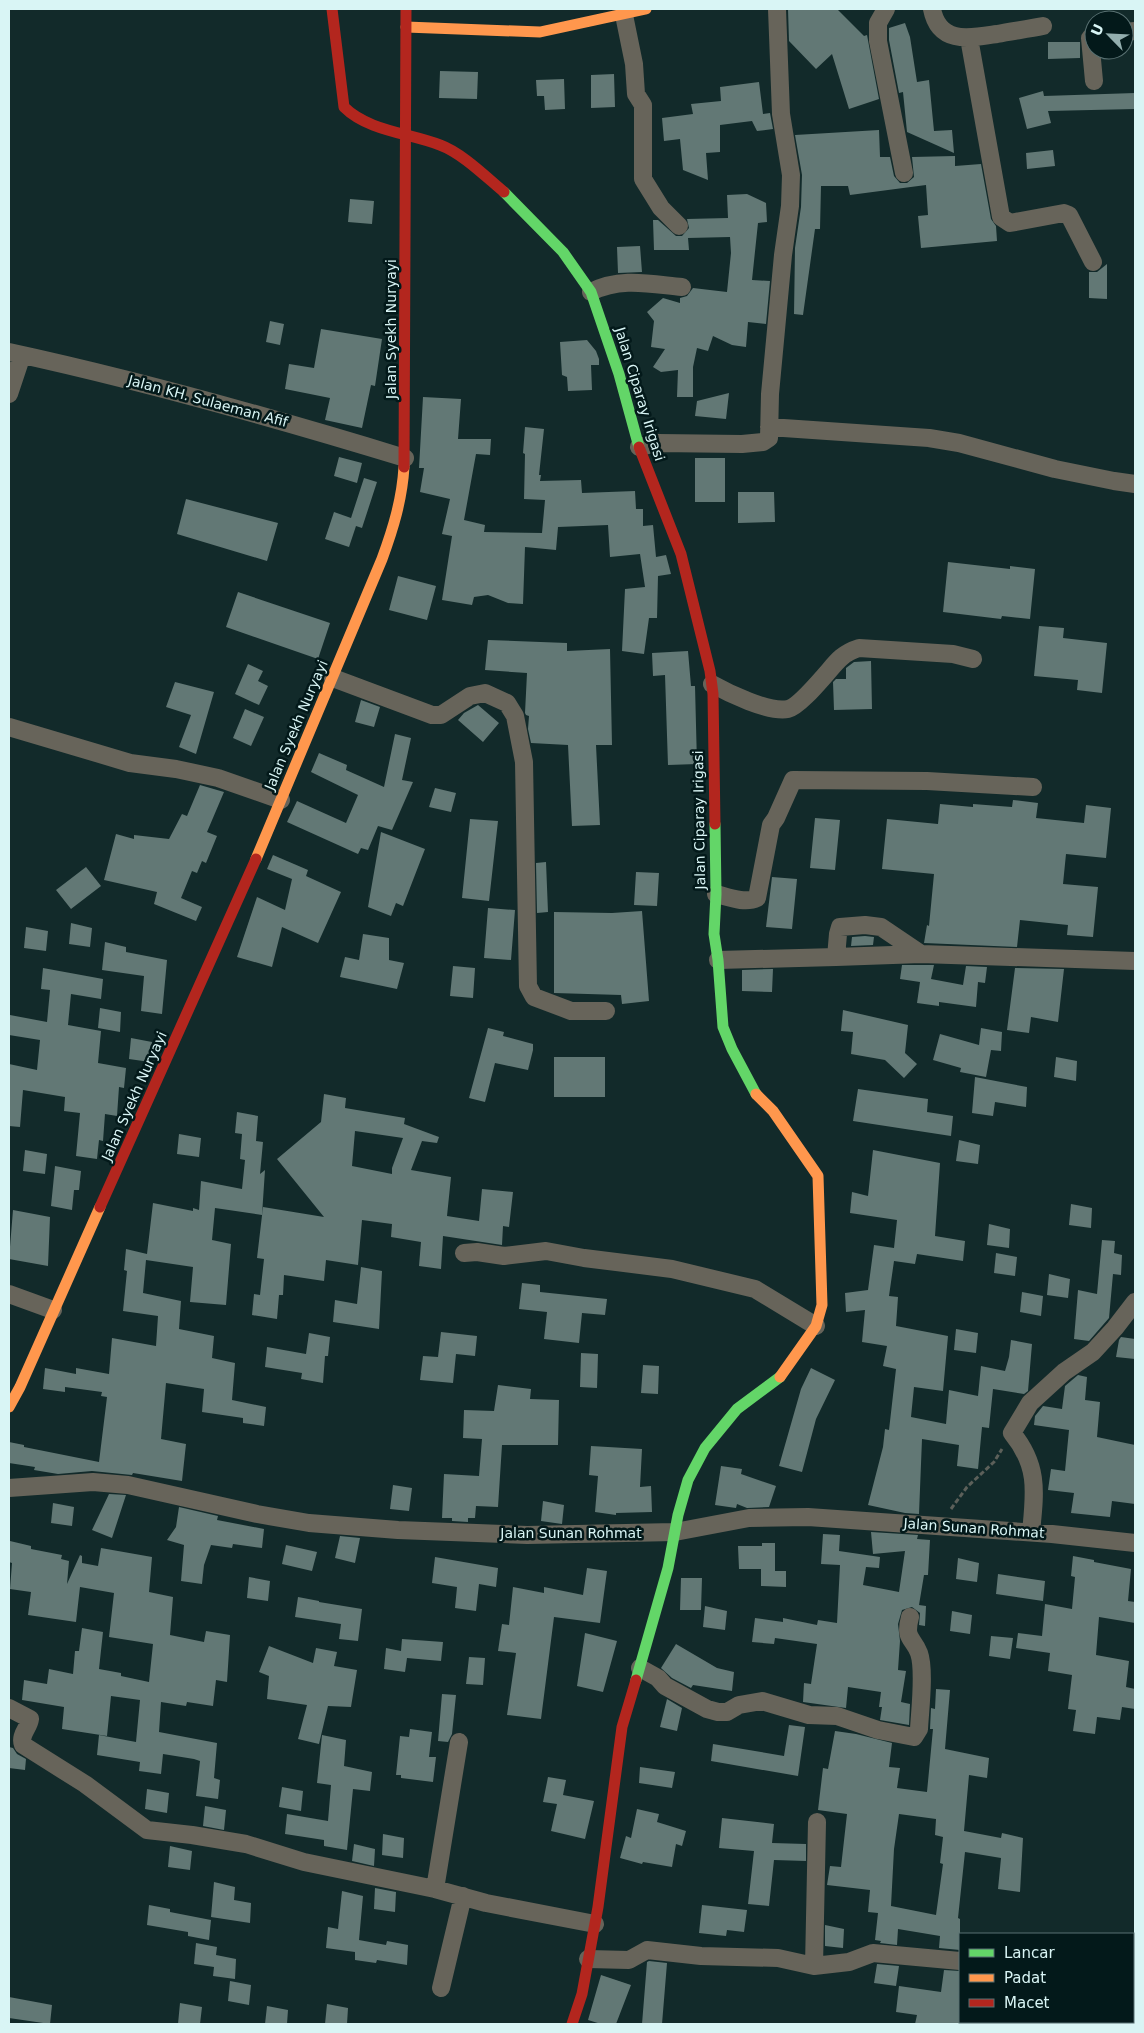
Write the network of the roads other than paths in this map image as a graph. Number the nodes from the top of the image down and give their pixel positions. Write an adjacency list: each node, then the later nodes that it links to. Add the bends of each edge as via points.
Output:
1 (332, 9): 13 (street, Jalan Ciparay Irigasi, via 344,107 366,122)
2 (406, 9): 9 (street, Jalan Syekh Nuryayi)
3 (646, 9): 7 (street)
4 (777, 9): 21 (street, via 781,114 791,175)
5 (886, 9): 14 (street, via 878,23 878,41)
6 (932, 9): 10 (street, via 933,17 943,30 956,37)
7 (624, 15): 9 (street, via 540,32); 15 (street, via 634,64 636,94 643,105 642,179 661,208)
8 (1043, 26): 10 (street)
9 (406, 27): 13 (street, Jalan Syekh Nuryayi)
10 (969, 38): 16 (street, via 1001,217 1010,223 1064,213 1070,215)
11 (1092, 60): 12 (street)
12 (1094, 81)
13 (407, 131): 17 (street, Jalan Ciparay Irigasi, via 449,149 509,196); 23 (street, Jalan Syekh Nuryayi)
14 (904, 173)
15 (679, 226)
16 (1093, 262)
17 (602, 287): 18 (street, via 630,282); 22 (street, Jalan Ciparay Irigasi, via 606,333)
18 (682, 287)
19 (15, 353): 20 (street); 23 (street, Jalan KH. Sulaeman Afif, via 95,370 283,420)
20 (9, 394)
21 (769, 427): 22 (street, via 769,438 763,442); 24 (street, via 929,438 1055,469)
22 (646, 445): 27 (street, Jalan Ciparay Irigasi)
23 (405, 458): 26 (street, Jalan Syekh Nuryayi, via 403,491 395,522)
24 (1135, 484)
25 (973, 659): 27 (street, via 953,654 859,648 836,660 799,703 788,709 778,710 744,700)
26 (333, 678): 30 (street, Jalan Syekh Nuryayi); 36 (street, via 432,715 441,715 470,696 486,693 507,703 515,716 524,762 528,986 534,997 571,1011)
27 (717, 687): 31 (street, Jalan Ciparay Irigasi)
28 (9, 727): 30 (street, via 130,763 218,778)
29 (1033, 787): 31 (street, via 927,781 793,780 771,825 757,898 744,900)
30 (281, 800): 40 (street, Jalan Syekh Nuryayi)
31 (716, 894): 34 (street, Jalan Ciparay Irigasi, via 714,934)
32 (921, 954): 33 (street); 33 (street, via 881,927 865,925 838,930); 35 (street)
33 (836, 956): 34 (street)
34 (718, 960): 41 (street, Jalan Ciparay Irigasi, via 723,1027 732,1049 753,1090 818,1176 822,1305)
35 (1135, 962)
36 (606, 1011)
37 (464, 1253): 41 (street, via 504,1256 546,1251 672,1269 755,1289)
38 (9, 1294): 40 (street)
39 (1135, 1302): 45 (street, via 1092,1352 1030,1403 1012,1433 1022,1446 1035,1488)
40 (53, 1310): 42 (street, Jalan Syekh Nuryayi)
41 (816, 1326): 44 (street, Jalan Ciparay Irigasi, via 782,1376 737,1409 705,1448 688,1480)
42 (9, 1407)
43 (9, 1488): 44 (street, Jalan Sunan Rohmat, via 93,1482 128,1484 309,1523 398,1530 527,1535)
44 (674, 1532): 45 (street, Jalan Sunan Rohmat, via 749,1518 808,1517); 48 (street, Jalan Ciparay Irigasi, via 668,1568)
45 (1031, 1532): 46 (street, Jalan Sunan Rohmat)
46 (1135, 1543)
47 (910, 1617): 48 (street, via 907,1627 910,1640 919,1654 922,1675 919,1729 914,1737 878,1730 837,1716 809,1715 762,1700 718,1712 665,1686)
48 (640, 1668): 54 (street, Jalan Ciparay Irigasi, via 622,1727)
49 (9, 1708): 52 (street, via 30,1719 22,1745 85,1784 147,1830 246,1844 304,1862)
50 (459, 1742): 52 (street)
51 (817, 1822): 57 (street)
52 (435, 1889): 53 (street)
53 (463, 1896): 54 (street); 58 (street)
54 (595, 1924): 55 (street, Jalan Ciparay Irigasi)
55 (588, 1959): 57 (street, via 629,1960 647,1950 701,1956 778,1958); 59 (street, Jalan Ciparay Irigasi, via 582,1994)
56 (959, 1960): 57 (street, via 873,1953 849,1962)
57 (814, 1966)
58 (441, 1988)
59 (572, 2024)

